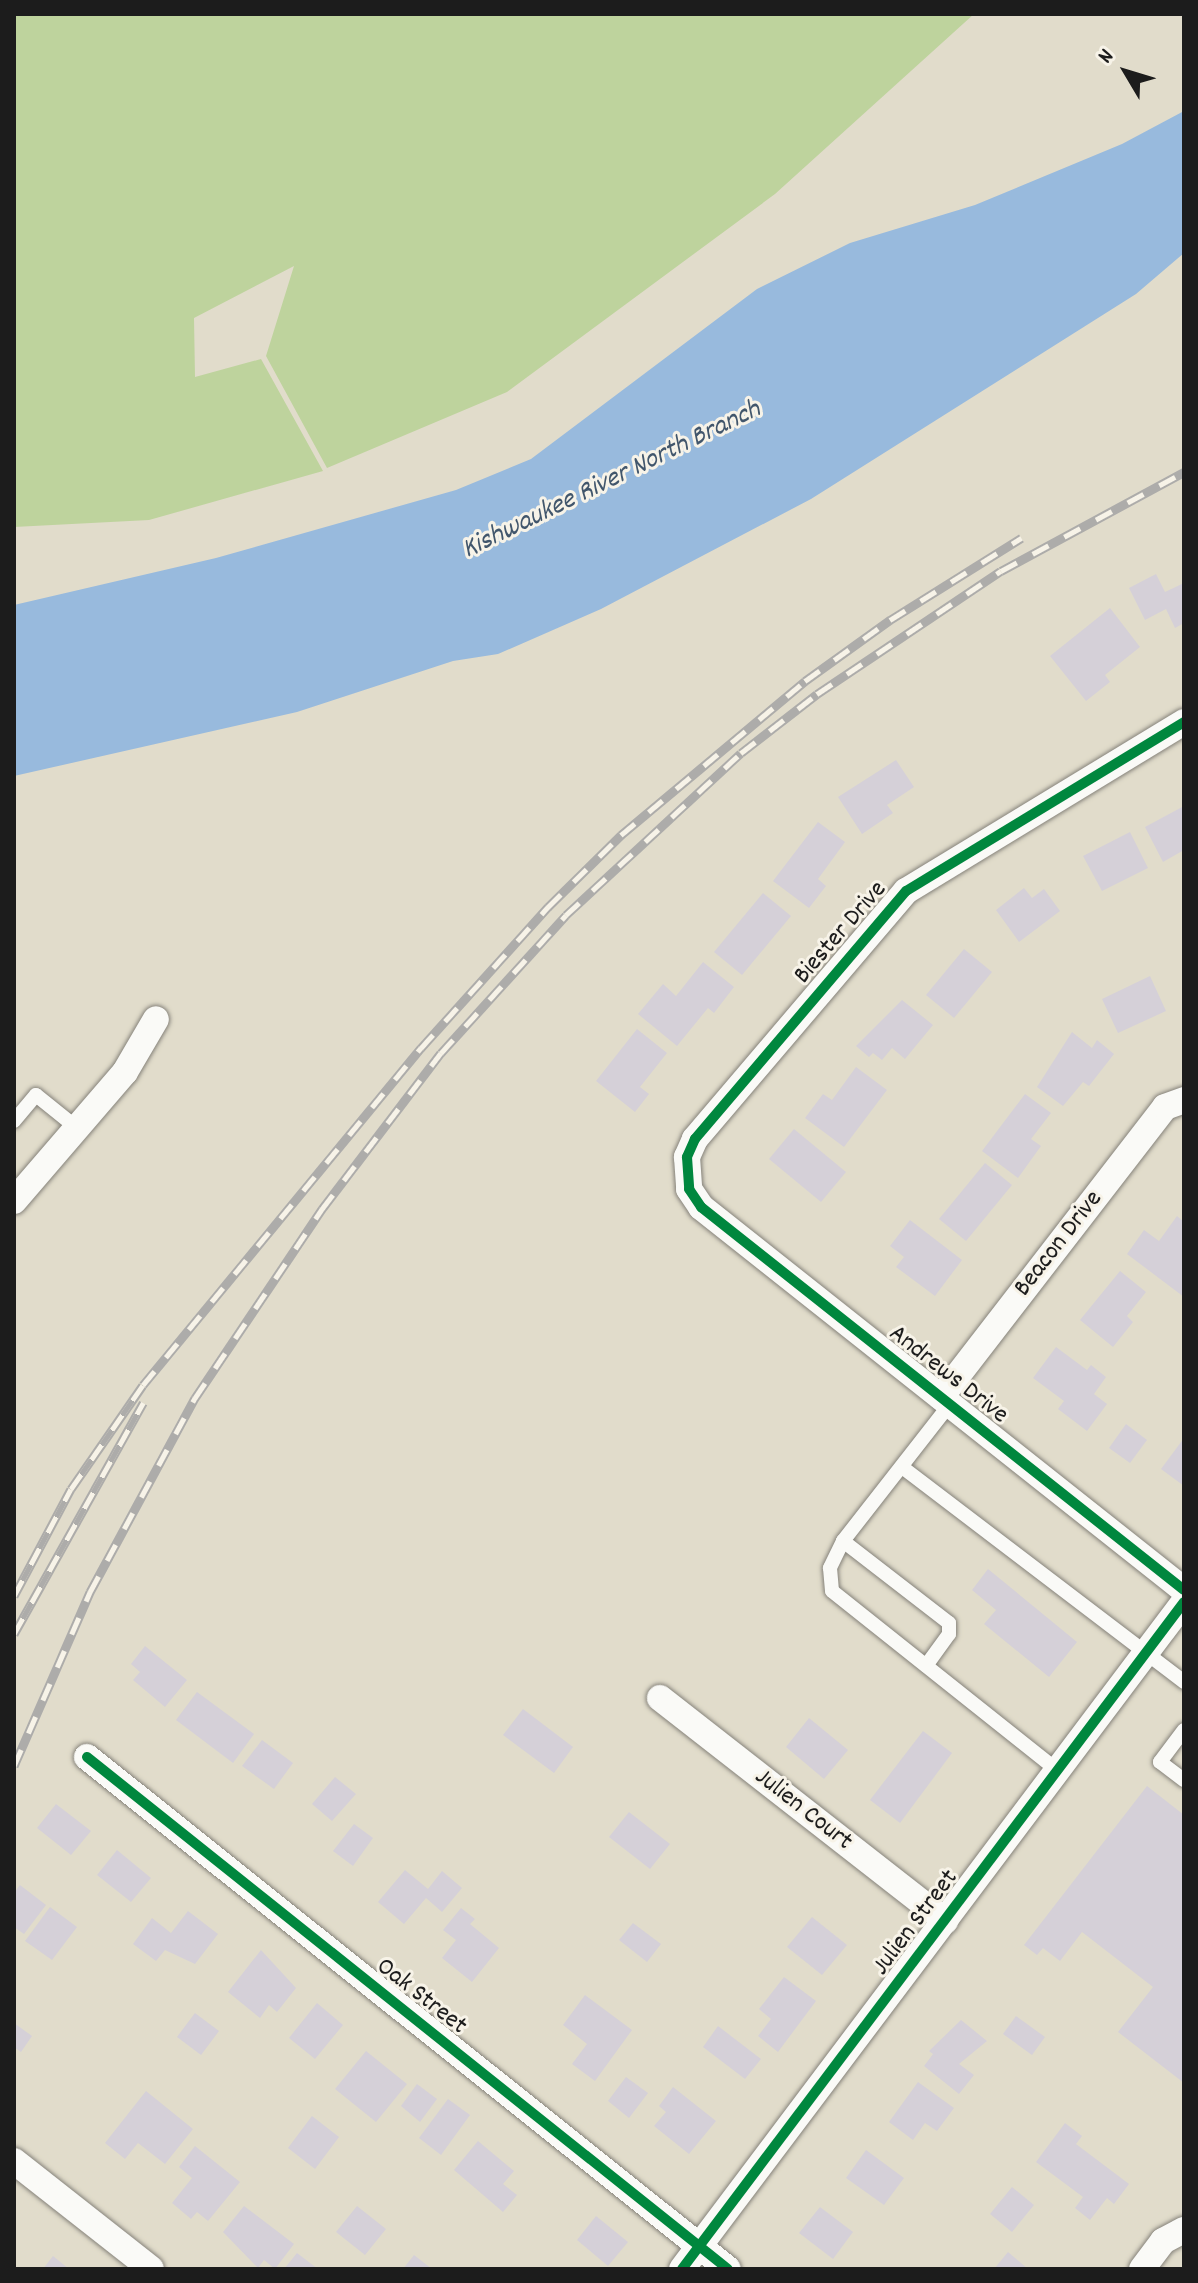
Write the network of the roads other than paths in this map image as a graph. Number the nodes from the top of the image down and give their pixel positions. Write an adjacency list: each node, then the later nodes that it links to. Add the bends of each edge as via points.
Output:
1 (1184, 722): 6 (street, Biester Drive, via 906,891 695,1139 687,1157)
2 (156, 1019): 5 (street, via 125,1072)
3 (1184, 1100): 8 (street, Beacon Drive, via 1165,1107)
4 (14, 1121): 5 (lane, via 36,1095)
5 (77, 1128): 7 (street)
6 (689, 1189): 8 (street, Andrews Drive, via 701,1207 760,1257)
7 (14, 1201)
8 (946, 1400): 9 (lane); 11 (street, Andrews Drive)
9 (902, 1467): 10 (lane); 13 (lane)
10 (843, 1541): 14 (lane, via 830,1568 832,1591); 14 (lane, via 949,1623 949,1634)
11 (1184, 1590)
12 (1184, 1602): 13 (street, Julien Street)
13 (1145, 1654): 15 (lane); 19 (street, Julien Street)
14 (926, 1666): 19 (lane)
15 (1184, 1682)
16 (660, 1698): 21 (street, Julien Court)
17 (1184, 1730): 20 (lane, via 1160,1762)
18 (87, 1757): 24 (street, Oak Street)
19 (1058, 1771): 21 (street, Julien Street)
20 (1184, 1780)
21 (945, 1921): 24 (street, Julien Street)
22 (14, 2161): 25 (street)
23 (1184, 2230): 28 (street, via 1163,2241)
24 (700, 2247): 26 (street, Julien Street); 27 (street, Oak Street)
25 (151, 2269)
26 (682, 2269)
27 (728, 2269)
28 (1142, 2269)

